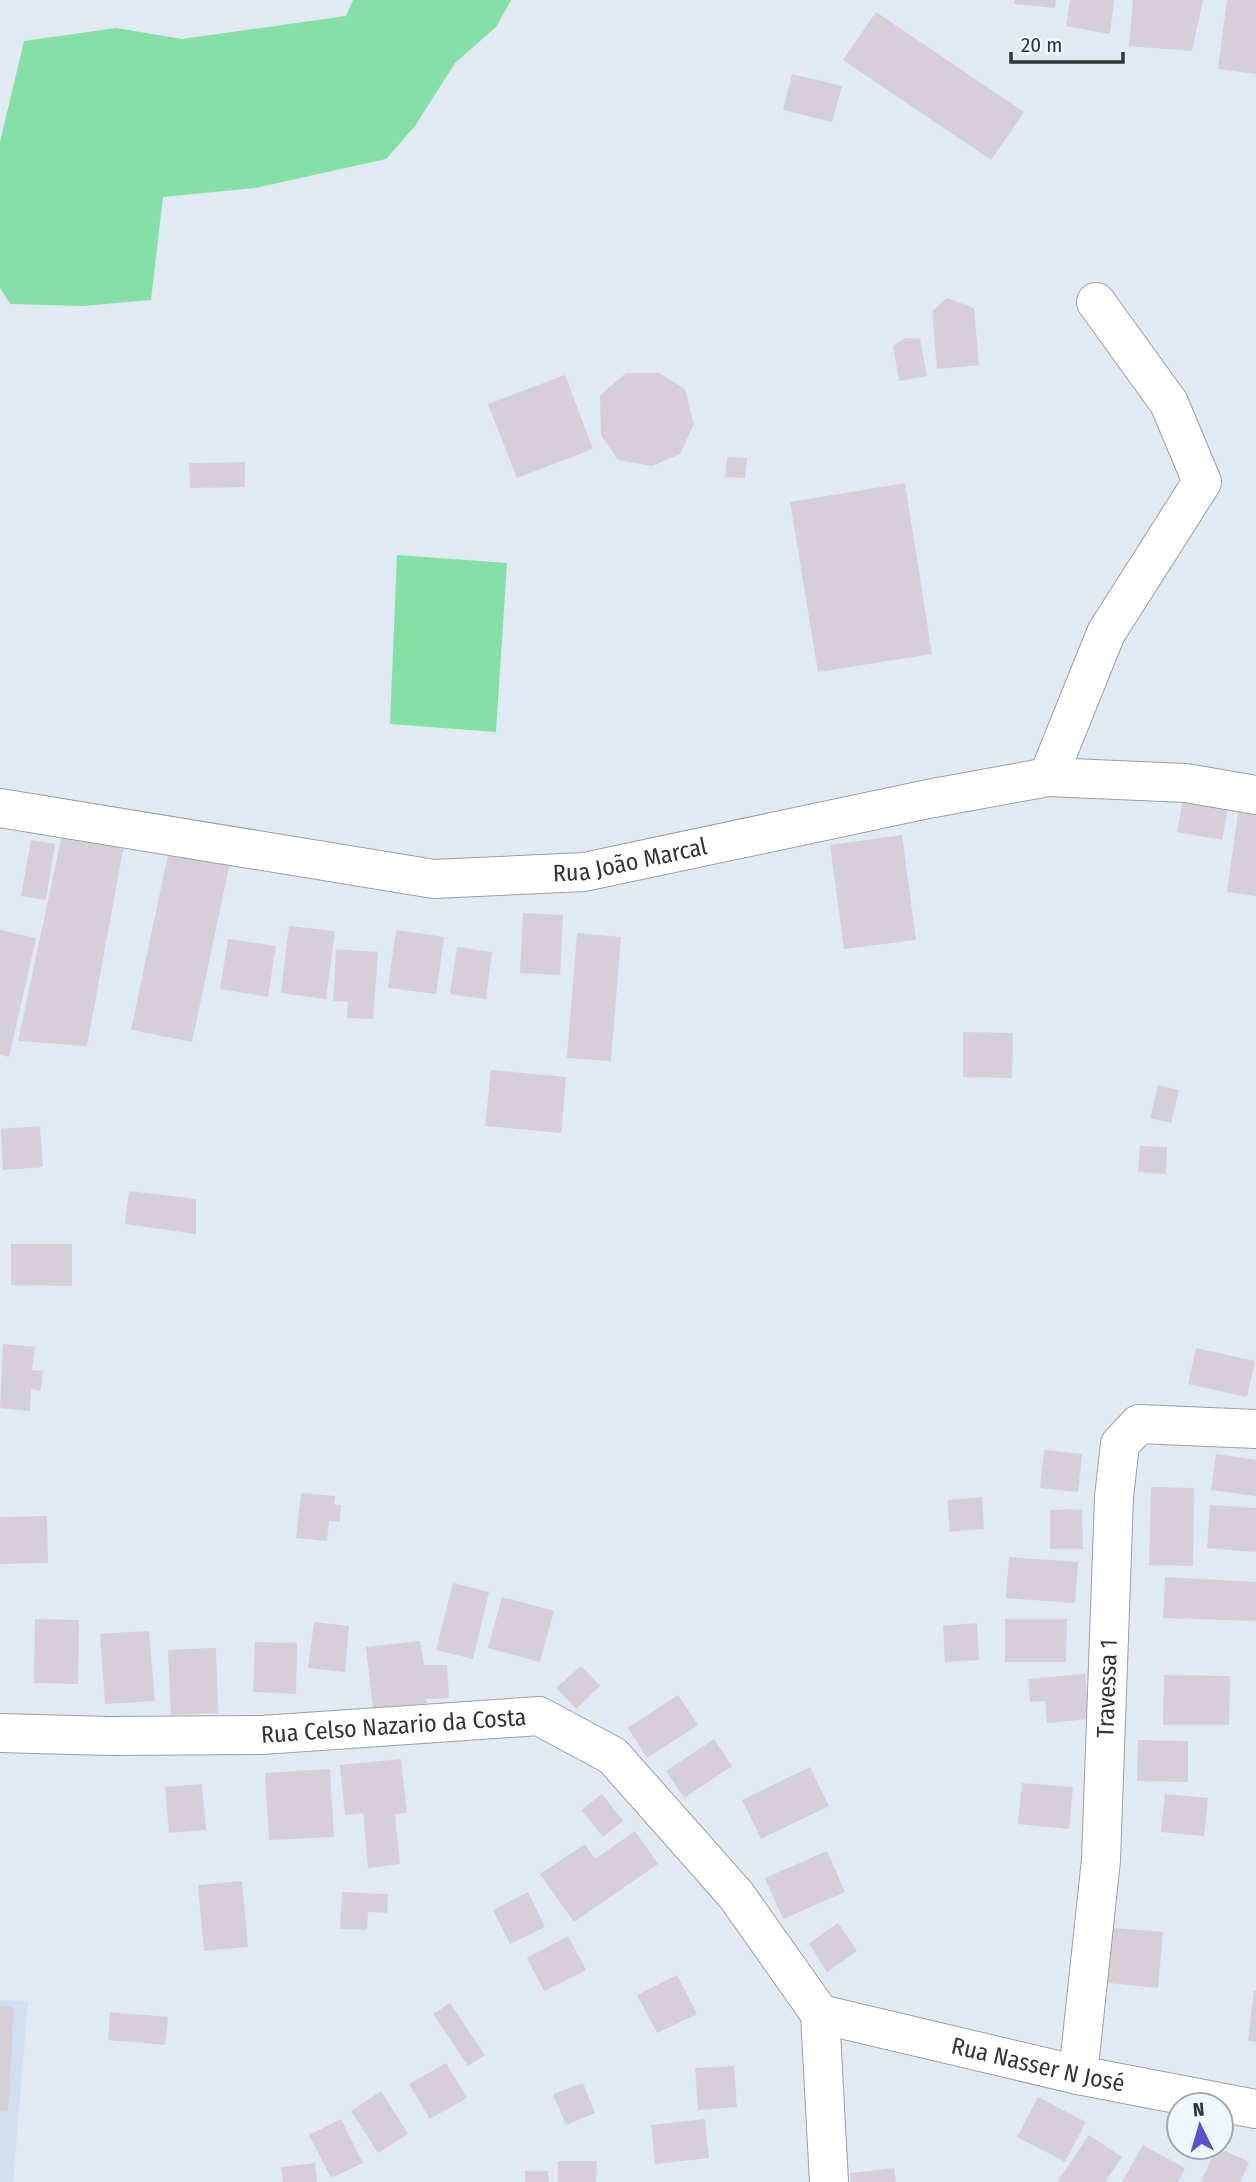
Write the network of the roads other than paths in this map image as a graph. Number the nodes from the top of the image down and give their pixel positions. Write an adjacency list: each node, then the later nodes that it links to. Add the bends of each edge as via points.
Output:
1 (1096, 302): 2 (street, via 1169,403 1202,482 1106,633)
2 (1048, 777): 3 (street, Rua João Marcal, via 1185,783); 4 (street, Rua João Marcal, via 584,872 434,879)
3 (1256, 794)
4 (0, 808)
5 (1256, 1429): 8 (street, Travessa 1, via 1139,1424 1120,1444 1114,1497 1101,1860)
6 (0, 1733): 7 (street, Rua Celso Nazario da Costa, via 262,1735 539,1716 613,1756 736,1895)
7 (820, 2014): 8 (street, Rua Nasser N José); 10 (street)
8 (1078, 2076): 9 (street, Rua Nasser N José)
9 (1256, 2109)
10 (829, 2182)

